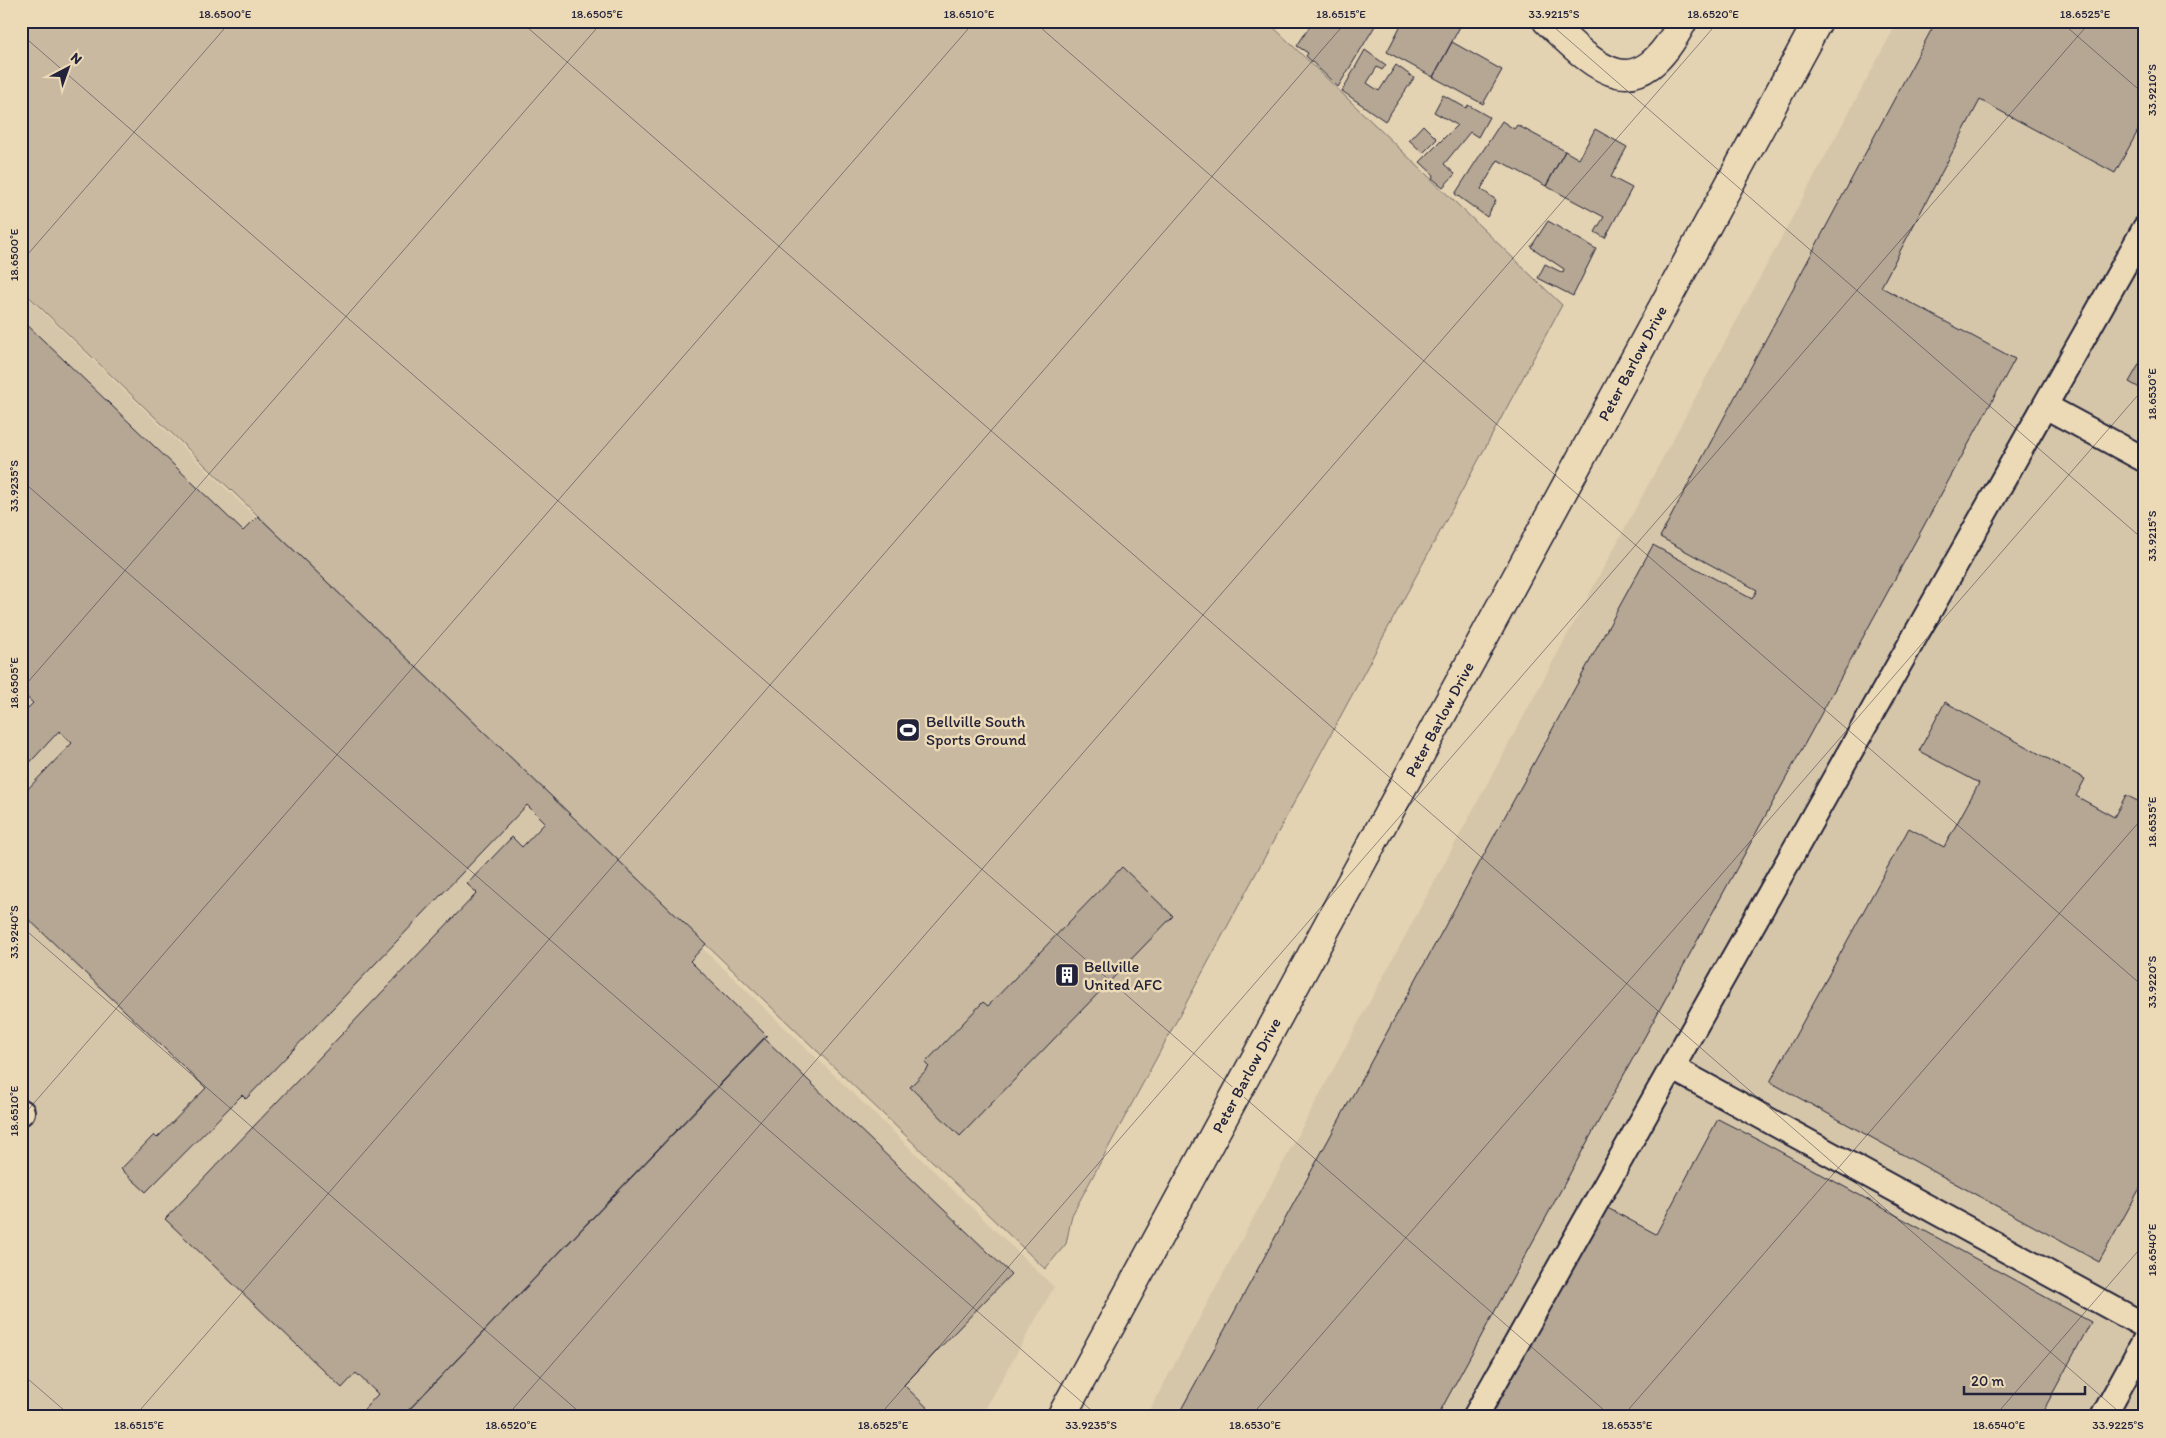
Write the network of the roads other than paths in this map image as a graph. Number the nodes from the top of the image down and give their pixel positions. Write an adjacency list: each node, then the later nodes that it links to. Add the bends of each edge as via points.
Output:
1 (1547, 21): 2 (street, via 1597,65 1612,73 1628,76 1648,67 1666,48)
2 (1682, 21)
3 (1818, 21): 10 (street, Peter Barlow Drive)
4 (2145, 228): 5 (lane)
5 (2045, 406): 6 (lane); 7 (lane)
6 (2145, 460)
7 (1673, 1068): 8 (lane); 11 (lane)
8 (2145, 1326)
9 (2145, 1340): 12 (lane)
10 (1061, 1417)
11 (1475, 1417)
12 (2103, 1417)

